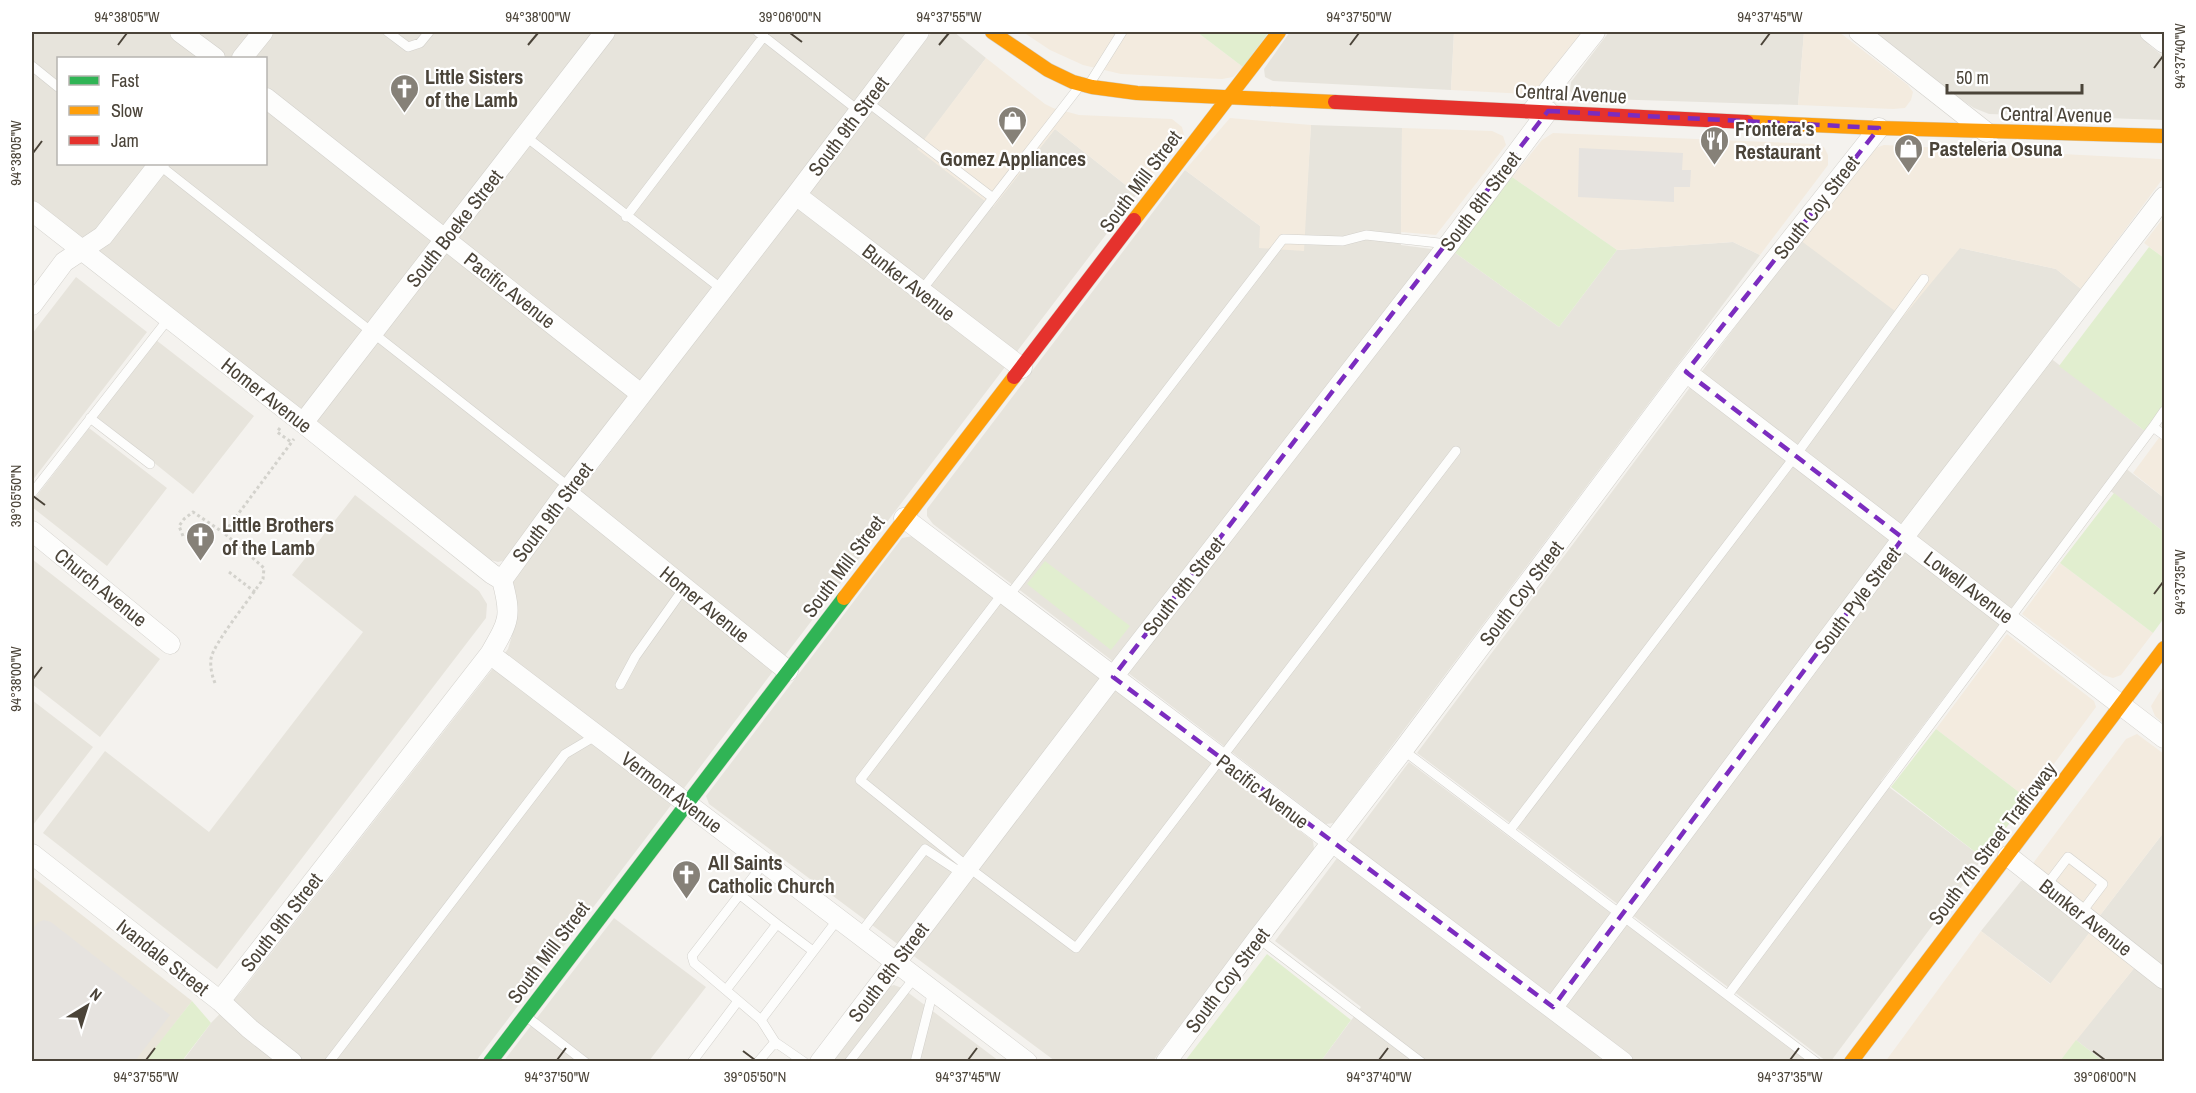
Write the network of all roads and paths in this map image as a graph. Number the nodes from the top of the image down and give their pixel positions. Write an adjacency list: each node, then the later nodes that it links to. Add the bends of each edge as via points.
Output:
1 (180, 32): 15 (street)
2 (263, 32): 16 (street)
3 (388, 32): 4 (lane, via 408,47 420,43)
4 (429, 32)
5 (605, 32): 26 (street, South Boeke Street)
6 (918, 32): 22 (street, South 9th Street)
7 (992, 32): 19 (main road, Central Avenue, via 1023,56)
8 (1122, 32): 19 (lane)
9 (1279, 32): 20 (main road, South Mill Street)
10 (1595, 32): 23 (street, South 8th Street)
11 (1859, 32): 25 (street)
12 (2150, 32): 14 (street)
13 (761, 34): 22 (lane); 34 (lane)
14 (2164, 42)
15 (214, 57)
16 (243, 57)
17 (32, 66): 18 (lane)
18 (57, 86)
19 (1084, 86): 20 (main road, Central Avenue, via 1137,93); 32 (lane)
20 (1229, 96): 23 (main road, Central Avenue); 44 (main road, South Mill Street)
21 (267, 99): 35 (street, Pacific Avenue)
22 (862, 106): 30 (street, South 9th Street); 32 (lane)
23 (1540, 111): 24 (main road, Central Avenue); 36 (street, South 8th Street)
24 (1879, 128): 25 (main road, Central Avenue); 45 (street, South Coy Street)
25 (1986, 132): 27 (main road, Central Avenue)
26 (525, 136): 34 (lane); 35 (street, South Boeke Street)
27 (2164, 136)
28 (158, 165): 37 (street, via 103,236)
29 (160, 165): 43 (lane)
30 (796, 195): 39 (street, South 9th Street); 40 (street, Bunker Avenue)
31 (2164, 197): 63 (street, South Pyle Street)
32 (993, 198): 40 (lane)
33 (32, 211): 37 (street, Homer Avenue)
34 (626, 217): 39 (lane)
35 (446, 239): 43 (street, South Boeke Street); 46 (street, Pacific Avenue)
36 (1449, 244): 68 (lane, via 1365,235 1343,241 1283,239); 74 (street, South 8th Street)
37 (82, 251): 41 (street, via 64,262); 42 (street, Homer Avenue)
38 (1924, 279): 55 (lane)
39 (723, 290): 46 (street, South 9th Street)
40 (921, 291): 44 (street, Bunker Avenue)
41 (32, 305)
42 (169, 318): 48 (lane); 51 (street, Homer Avenue)
43 (373, 333): 51 (street, South Boeke Street); 57 (lane)
44 (1022, 368): 59 (main road, South Mill Street)
45 (1686, 372): 55 (street, Lowell Avenue); 80 (street, South Coy Street)
46 (641, 394): 57 (street, South 9th Street)
47 (2164, 411): 50 (lane)
48 (90, 418): 56 (lane); 58 (lane)
49 (281, 426): 53 (path, via 277,432)
50 (2153, 427): 52 (lane); 69 (lane)
51 (299, 430): 53 (path); 65 (street, Homer Avenue)
52 (2164, 435)
53 (291, 442): 61 (path)
54 (1456, 451): 81 (lane)
55 (1796, 455): 63 (street, Lowell Avenue); 83 (lane)
56 (150, 464)
57 (568, 490): 65 (street, South 9th Street); 66 (street, Homer Avenue)
58 (32, 493)
59 (904, 518): 68 (street, Pacific Avenue); 73 (main road, South Mill Street)
60 (32, 531): 70 (street, Church Avenue)
61 (224, 533): 62 (path, via 193,512 179,526); 67 (path, via 264,568)
62 (183, 536)
63 (1903, 538): 69 (street, Lowell Avenue); 92 (street, South Pyle Street)
64 (229, 572): 67 (path)
65 (502, 580): 72 (street, South 9th Street, via 509,607 505,628)
66 (684, 588): 73 (street, Homer Avenue); 76 (lane)
67 (255, 592): 75 (path, via 210,658)
68 (1005, 595): 74 (street, Pacific Avenue); 88 (lane, via 860,780)
69 (2010, 619): 77 (street, Lowell Avenue); 103 (lane)
70 (170, 644)
71 (2164, 648): 77 (main road, South 7th Street Trafficway)
72 (490, 654): 78 (street, Vermont Avenue); 104 (street, South 9th Street)
73 (788, 671): 82 (main road, South Mill Street)
74 (1113, 677): 81 (street, Pacific Avenue); 88 (street, South 8th Street)
75 (215, 682)
76 (620, 685)
77 (2121, 705): 79 (street, Lowell Avenue); 86 (main road, South 7th Street Trafficway)
78 (597, 735): 82 (street, Vermont Avenue); 111 (lane, via 565,754)
79 (2164, 738)
80 (1403, 750): 83 (lane); 84 (street, South Coy Street)
81 (1220, 758): 84 (street, Pacific Avenue); 88 (lane, via 1076,948)
82 (686, 803): 87 (street, Vermont Avenue); 107 (main road, South Mill Street)
83 (1510, 830): 92 (lane)
84 (1331, 843): 96 (street, South Coy Street); 106 (street, Pacific Avenue)
85 (32, 854): 104 (street, Ivandale Street)
86 (2008, 856): 89 (street, Bunker Avenue); 125 (main road, South 7th Street Trafficway)
87 (764, 863): 90 (lane); 93 (street, Vermont Avenue)
88 (965, 871): 95 (lane, via 925,849); 98 (street, South 8th Street)
89 (2046, 886): 91 (street, Bunker Avenue); 91 (lane, via 2068,857 2103,884)
90 (739, 894): 94 (lane); 101 (lane, via 692,956 694,963)
91 (2081, 914): 100 (street, Bunker Avenue)
92 (1623, 915): 103 (lane); 106 (street, South Pyle Street)
93 (838, 919): 95 (street, Vermont Avenue); 97 (lane)
94 (777, 924): 97 (lane); 101 (lane)
95 (859, 935): 98 (street, Vermont Avenue)
96 (1258, 938): 121 (street, South Coy Street); 122 (lane)
97 (813, 951): 108 (lane)
98 (895, 963): 99 (street, Vermont Avenue); 117 (street, South 8th Street)
99 (915, 977): 102 (street, Vermont Avenue); 118 (lane)
100 (2164, 979)
101 (726, 990): 105 (lane)
102 (933, 991): 119 (lane); 120 (street, Vermont Avenue)
103 (1728, 994): 124 (lane)
104 (220, 1001): 110 (street, Ivandale Street)
105 (738, 1001): 108 (lane); 114 (lane)
106 (1553, 1007): 123 (street, Pacific Avenue)
107 (525, 1016): 112 (main road, South Mill Street); 113 (lane)
108 (761, 1020): 109 (lane)
109 (775, 1042): 115 (lane); 116 (lane)
110 (292, 1062)
111 (330, 1062)
112 (490, 1062)
113 (585, 1062)
114 (692, 1062)
115 (758, 1062)
116 (804, 1062)
117 (820, 1062)
118 (849, 1062)
119 (915, 1062)
120 (1027, 1062)
121 (1166, 1062)
122 (1421, 1062)
123 (1623, 1062)
124 (1816, 1062)
125 (1851, 1062)

